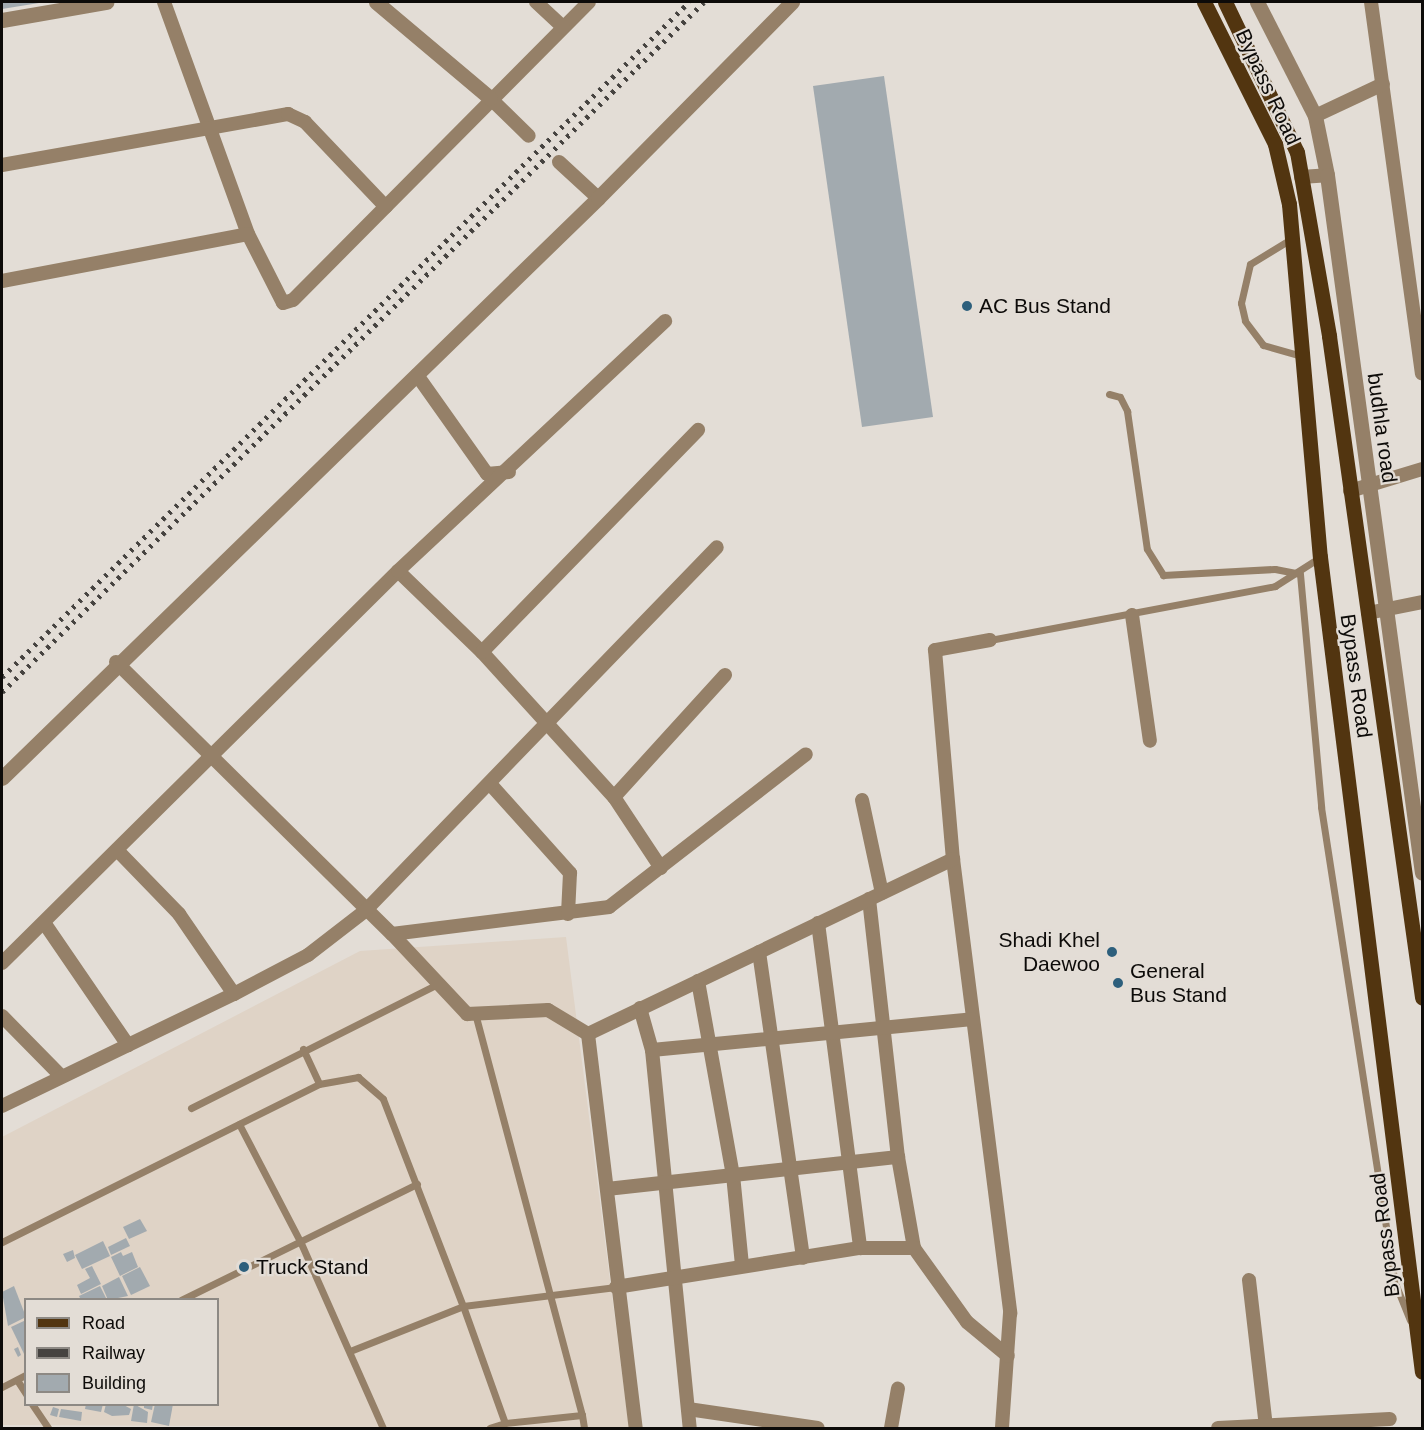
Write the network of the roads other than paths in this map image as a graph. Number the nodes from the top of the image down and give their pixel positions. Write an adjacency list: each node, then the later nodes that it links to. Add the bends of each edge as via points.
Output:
1 (106, 2): 11 (street)
2 (164, 2): 16 (street)
3 (376, 2): 14 (street)
4 (536, 2): 12 (street)
5 (589, 2): 12 (street)
6 (792, 2): 22 (street)
7 (1204, 2): 25 (main road, Bypass Road, via 1275,144)
8 (1225, 2): 21 (main road, via 1283,119)
9 (1257, 2): 15 (street, budhla road)
10 (1371, 2): 13 (street)
11 (2, 20)
12 (563, 27): 14 (street)
13 (1383, 84): 15 (street); 29 (street)
14 (490, 98): 17 (street); 23 (street)
15 (1315, 116): 20 (street, budhla road)
16 (210, 128): 19 (street); 23 (street, via 288,114 305,122); 24 (street)
17 (529, 136)
18 (559, 162): 22 (street)
19 (2, 165)
20 (1327, 175): 21 (street); 35 (street, budhla road)
21 (1301, 177): 36 (main road)
22 (598, 198): 30 (street)
23 (386, 207): 24 (street, via 286,303 276,296)
24 (248, 234): 26 (street)
25 (1293, 238): 28 (main road, Bypass Road); 28 (lane, via 1250,264 1241,303 1245,321 1263,345)
26 (2, 281)
27 (665, 321): 34 (street)
28 (1299, 355): 38 (main road, Bypass Road)
29 (1422, 374)
30 (417, 375): 34 (street, via 487,474); 47 (street)
31 (1109, 394): 40 (lane, via 1120,397 1127,411 1147,549 1163,574 1275,569)
32 (698, 430): 46 (street)
33 (1422, 469): 35 (street)
34 (509, 472): 39 (street)
35 (1369, 484): 36 (street); 42 (street, budhla road)
36 (1350, 491): 43 (main road)
37 (717, 547): 49 (street)
38 (1320, 558): 40 (lane); 111 (main road, Bypass Road)
39 (398, 571): 46 (street); 52 (street)
40 (1300, 574): 44 (lane, via 1275,586); 111 (lane, via 1321,807 1369,1128 1395,1283)
41 (1422, 602): 42 (street)
42 (1385, 609): 43 (street); 60 (street, budhla road)
43 (1368, 613): 70 (main road)
44 (1132, 615): 45 (lane); 50 (street)
45 (990, 640): 58 (street, via 934,650)
46 (482, 652): 49 (street)
47 (116, 662): 52 (street); 53 (street)
48 (725, 675): 55 (street)
49 (549, 726): 54 (street); 55 (street)
50 (1150, 741)
51 (806, 754): 59 (street)
52 (211, 758): 57 (street); 63 (street)
53 (2, 778)
54 (492, 786): 63 (street); 64 (street, via 570,873)
55 (614, 797): 59 (street)
56 (862, 800): 61 (street)
57 (118, 851): 66 (street); 73 (street, via 179,914)
58 (953, 859): 61 (street); 78 (street)
59 (661, 868): 64 (street, via 609,907)
60 (1422, 873)
61 (882, 892): 62 (street)
62 (869, 899): 65 (street); 79 (street)
63 (365, 911): 67 (street); 73 (street, via 308,955)
64 (568, 914): 67 (street)
65 (818, 923): 68 (street); 80 (street)
66 (45, 924): 69 (street); 84 (street)
67 (392, 934): 72 (street)
68 (759, 952): 71 (street); 82 (street)
69 (2, 963)
70 (1420, 965): 74 (main road)
71 (698, 981): 75 (street); 83 (street)
72 (439, 983): 77 (street, via 459,1007); 85 (lane)
73 (234, 994): 84 (street)
74 (1422, 997)
75 (640, 1008): 81 (street); 86 (street)
76 (2, 1016): 87 (street)
77 (476, 1017): 81 (street, via 548,1010); 108 (lane)
78 (973, 1019): 79 (street); 113 (street, via 1010,1313)
79 (882, 1028): 80 (street); 92 (street)
80 (834, 1032): 82 (street); 93 (street)
81 (588, 1034): 98 (street)
82 (772, 1038): 83 (street); 94 (street)
83 (712, 1044): 86 (street); 95 (street)
84 (128, 1045): 87 (street)
85 (303, 1049): 88 (lane); 90 (lane)
86 (652, 1050): 96 (street)
87 (61, 1076): 89 (street)
88 (319, 1084): 91 (lane); 97 (lane, via 358,1077 377,1090)
89 (2, 1106)
90 (191, 1108)
91 (239, 1124): 99 (lane); 100 (lane)
92 (898, 1157): 93 (street); 102 (street)
93 (853, 1162): 94 (street); 101 (street)
94 (792, 1169): 95 (street); 103 (street)
95 (733, 1175): 96 (street); 104 (street)
96 (666, 1182): 98 (street); 105 (street)
97 (417, 1184): 99 (lane); 110 (lane)
98 (606, 1189): 107 (street)
99 (300, 1241): 109 (lane); 112 (lane)
100 (2, 1242)
101 (860, 1248): 102 (street); 103 (street)
102 (914, 1248): 113 (street, via 967,1322)
103 (804, 1258): 104 (street)
104 (742, 1265): 105 (street)
105 (678, 1278): 107 (street); 121 (street)
106 (1249, 1280): 136 (street)
107 (616, 1287): 108 (lane); 130 (street)
108 (554, 1293): 110 (lane); 122 (lane)
109 (183, 1298)
110 (463, 1306): 112 (lane); 124 (lane)
111 (1419, 1339): 114 (main road, Bypass Road)
112 (350, 1351): 127 (lane)
113 (1008, 1356): 134 (street)
114 (1422, 1372)
115 (24, 1376): 116 (lane)
116 (16, 1380): 117 (lane); 119 (lane)
117 (2, 1387)
118 (898, 1389): 133 (street)
119 (24, 1391)
120 (33, 1406): 126 (lane)
121 (688, 1409): 125 (street); 131 (street)
122 (582, 1415): 124 (lane); 129 (lane)
123 (1390, 1419): 136 (street)
124 (505, 1423): 128 (lane)
125 (781, 1425): 132 (street)
126 (48, 1428)
127 (383, 1428)
128 (490, 1428)
129 (584, 1428)
130 (636, 1428)
131 (690, 1428)
132 (818, 1428)
133 (891, 1428)
134 (1002, 1428)
135 (1218, 1428): 136 (street)
136 (1258, 1428)

